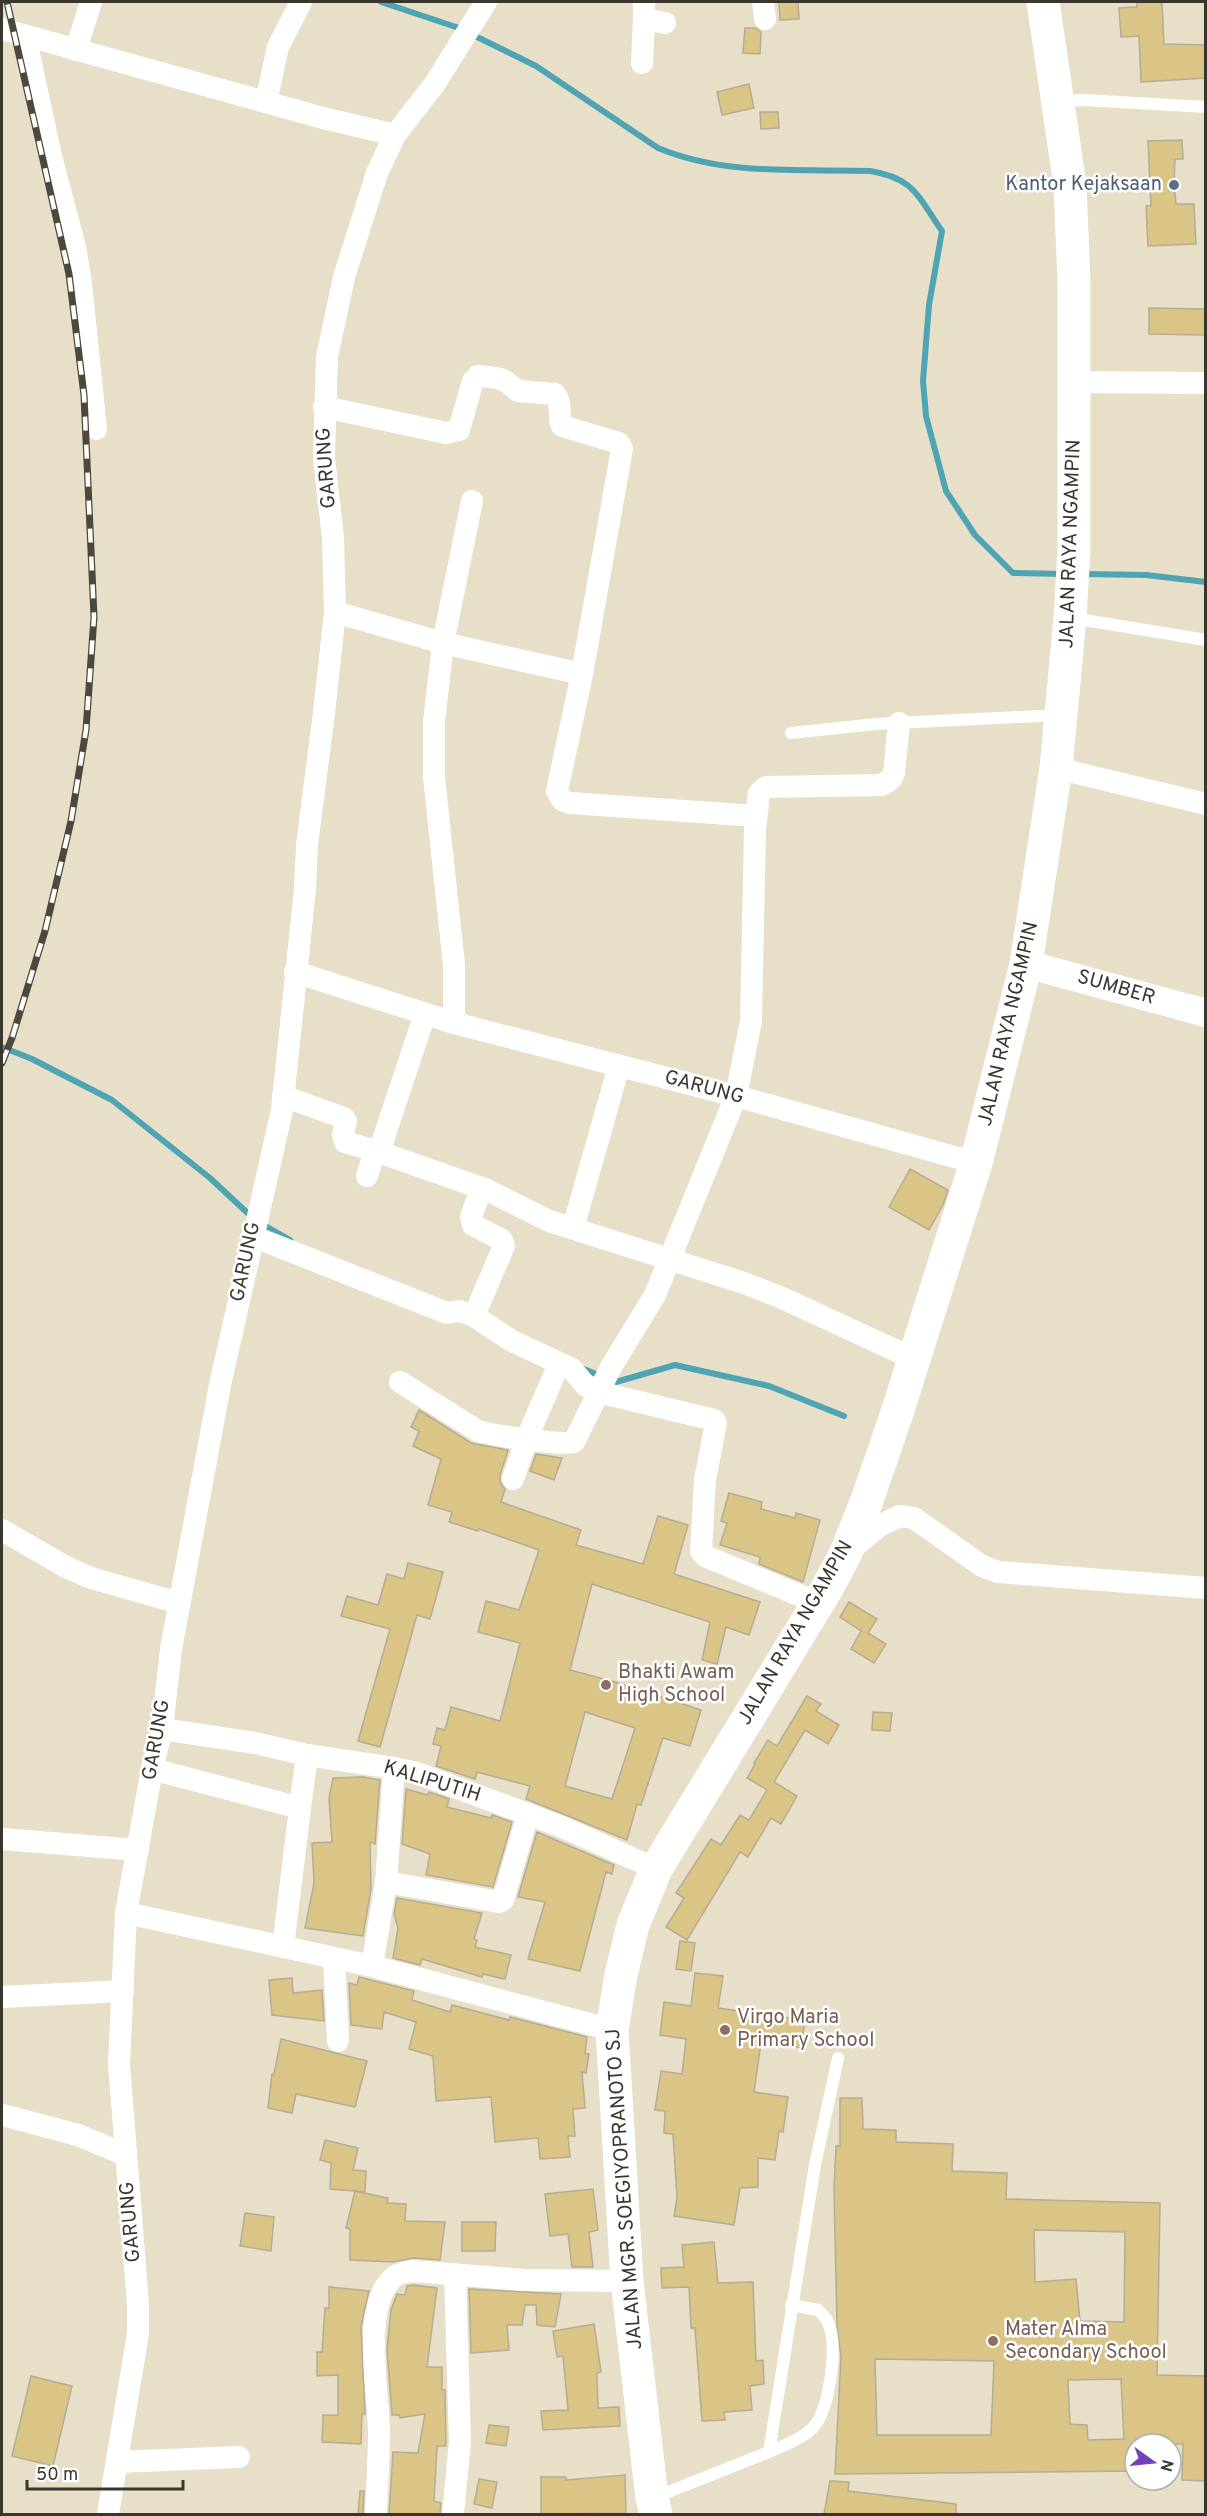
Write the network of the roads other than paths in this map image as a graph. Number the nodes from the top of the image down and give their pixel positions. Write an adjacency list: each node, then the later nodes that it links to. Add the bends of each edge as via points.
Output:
1 (91, 2): 8 (street)
2 (301, 2): 11 (street, via 278,47)
3 (486, 2): 13 (street, GARUNG, via 434,85)
4 (1043, 2): 10 (main road, JALAN RAYA NGAMPIN)
5 (651, 14): 9 (street)
6 (2, 29): 7 (street)
7 (25, 36): 8 (street); 17 (street, via 75,247)
8 (76, 50): 11 (street)
9 (642, 63)
10 (1059, 101): 12 (lane); 14 (main road, JALAN RAYA NGAMPIN, via 1070,185)
11 (266, 102): 13 (street)
12 (1206, 106)
13 (395, 135): 16 (street, GARUNG, via 377,173 344,277 327,357)
14 (1075, 382): 15 (street); 19 (main road, JALAN RAYA NGAMPIN)
15 (1206, 383)
16 (324, 407): 20 (street, GARUNG); 23 (street, via 446,433 459,430 473,381 478,376 500,378 518,392 555,394 560,401 562,426 619,442 622,449)
17 (96, 429)
18 (472, 501): 22 (street)
19 (1071, 605): 21 (lane); 24 (main road, JALAN RAYA NGAMPIN)
20 (335, 612): 22 (street); 31 (street, GARUNG)
21 (1206, 640)
22 (443, 643): 23 (street); 34 (street, via 434,722 434,777 452,938)
23 (582, 674): 29 (street, via 557,791 562,800)
24 (1061, 715): 25 (lane); 27 (main road, JALAN RAYA NGAMPIN)
25 (899, 723): 26 (lane); 29 (street, via 894,773 882,785 766,787 759,794)
26 (791, 733)
27 (1056, 768): 28 (street); 30 (main road, JALAN RAYA NGAMPIN)
28 (1206, 804)
29 (756, 816): 37 (street, via 751,1021)
30 (1026, 964): 32 (street, SUMBER); 39 (main road, JALAN RAYA NGAMPIN)
31 (295, 972): 33 (street, GARUNG); 36 (street, GARUNG)
32 (1206, 1013)
33 (424, 1014): 34 (street, GARUNG); 38 (street)
34 (454, 1023): 35 (street, GARUNG)
35 (619, 1066): 37 (street, GARUNG); 42 (street)
36 (283, 1096): 38 (street, via 344,1118 345,1142); 43 (street, GARUNG)
37 (736, 1096): 39 (street, GARUNG); 44 (street)
38 (377, 1152): 40 (street); 41 (street)
39 (976, 1163): 46 (main road, JALAN RAYA NGAMPIN)
40 (367, 1176)
41 (482, 1188): 42 (street, via 549,1221); 45 (street, via 471,1216 474,1225 501,1240 504,1246)
42 (573, 1228): 44 (street)
43 (252, 1236): 45 (street, via 447,1313); 55 (street, GARUNG, via 219,1385)
44 (671, 1259): 46 (street, via 780,1297); 49 (street, via 655,1295)
45 (477, 1309): 47 (street, via 512,1341)
46 (915, 1359): 53 (main road, JALAN RAYA NGAMPIN)
47 (559, 1364): 49 (street, via 572,1369 586,1386); 50 (street)
48 (400, 1382): 50 (street, via 478,1431)
49 (598, 1392): 50 (street, via 574,1443); 56 (street, via 714,1420 705,1480 701,1551)
50 (527, 1438): 51 (street)
51 (513, 1479)
52 (2, 1530): 55 (street, via 66,1567)
53 (845, 1555): 54 (street, via 879,1526 900,1516 914,1518 981,1566 998,1572); 56 (main road, JALAN RAYA NGAMPIN)
54 (1206, 1588)
55 (179, 1603): 57 (street, GARUNG)
56 (818, 1603): 65 (main road, JALAN RAYA NGAMPIN)
57 (162, 1729): 58 (street, KALIPUTIH); 59 (street, GARUNG)
58 (307, 1755): 60 (street, KALIPUTIH); 61 (street)
59 (152, 1768): 61 (street); 64 (street, GARUNG)
60 (394, 1768): 62 (street, KALIPUTIH); 66 (street)
61 (300, 1808): 68 (street)
62 (528, 1814): 65 (street, KALIPUTIH); 66 (street, via 504,1900)
63 (2, 1839): 64 (street)
64 (138, 1850): 67 (street, GARUNG)
65 (656, 1869): 73 (main road, JALAN MGR. SOEGIYOPRANOTO SJ, via 633,1924)
66 (386, 1882): 70 (street)
67 (126, 1913): 68 (street); 71 (street, GARUNG)
68 (283, 1947): 69 (street)
69 (333, 1958): 70 (street); 74 (street)
70 (372, 1966): 73 (street)
71 (123, 1991): 72 (street); 77 (street, GARUNG, via 119,2064)
72 (2, 1997)
73 (612, 2030): 79 (main road, JALAN MGR. SOEGIYOPRANOTO SJ)
74 (338, 2041)
75 (838, 2058): 80 (lane)
76 (2, 2115): 77 (street, via 78,2135)
77 (126, 2155): 83 (street, GARUNG, via 138,2334)
78 (455, 2274): 79 (street, via 524,2280); 86 (street, via 412,2271 396,2275 386,2286 376,2317 373,2345 379,2430); 87 (street, via 460,2442)
79 (627, 2281): 84 (main road, JALAN MGR. SOEGIYOPRANOTO SJ)
80 (791, 2305): 81 (lane); 81 (lane, via 818,2310 827,2321 833,2354 831,2374 816,2425)
81 (768, 2452): 84 (lane)
82 (240, 2457): 83 (street)
83 (117, 2462): 85 (street, GARUNG)
84 (654, 2506)
85 (108, 2514)
86 (376, 2514)
87 (453, 2514)

